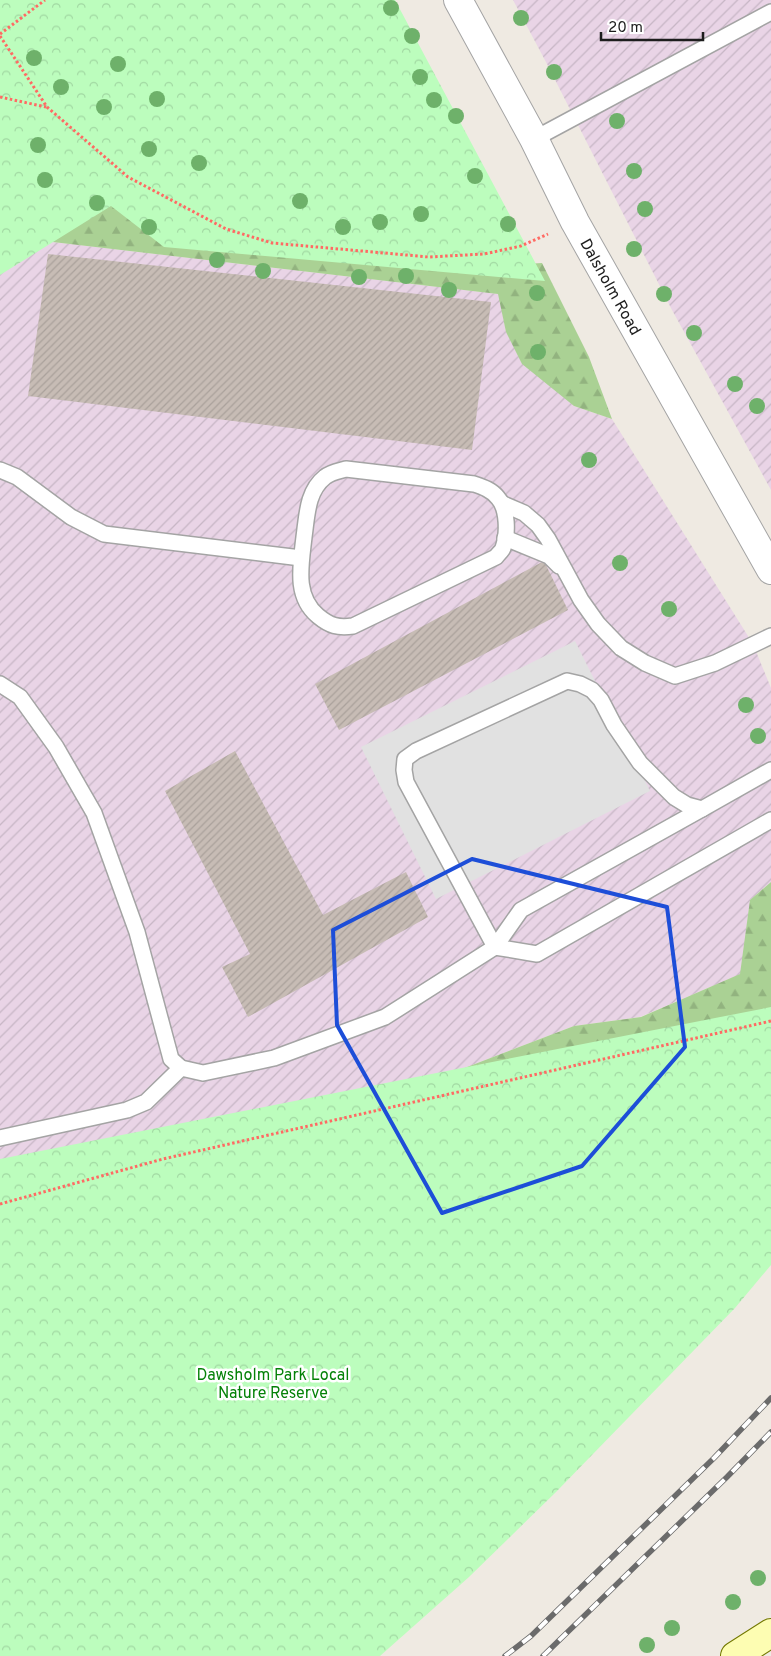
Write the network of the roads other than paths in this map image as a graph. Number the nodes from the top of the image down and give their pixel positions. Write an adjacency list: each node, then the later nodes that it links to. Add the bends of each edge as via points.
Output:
1 (458, 0): 3 (street, Dalsholm Road)
2 (771, 12): 3 (lane)
3 (534, 139): 8 (street, Dalsholm Road, via 576,222)
4 (0, 470): 7 (lane, via 17,477 71,517 104,534)
5 (503, 504): 6 (lane); 7 (lane, via 491,491 474,484 346,469 334,472 324,477 310,498); 9 (lane, via 524,513 538,525)
6 (505, 538): 7 (lane, via 496,557 353,626 340,628 329,625 311,610 304,599); 9 (lane, via 549,556)
7 (301, 558)
8 (771, 570)
9 (566, 573): 10 (lane, via 598,624 621,648 675,676 715,664)
10 (771, 636)
11 (0, 684): 16 (lane, via 20,697 56,747 94,813 137,932 171,1059)
12 (771, 770): 13 (lane)
13 (702, 809): 15 (lane, via 521,910); 15 (lane, via 674,798 640,763 592,690 567,681 416,751 406,759 404,770 409,788)
14 (771, 820): 15 (lane, via 537,954)
15 (495, 948): 16 (lane, via 385,1017 274,1058 203,1073)
16 (181, 1068): 17 (lane, via 146,1102 127,1110)
17 (0, 1138)
18 (771, 1634): 19 (street)
19 (735, 1656)

